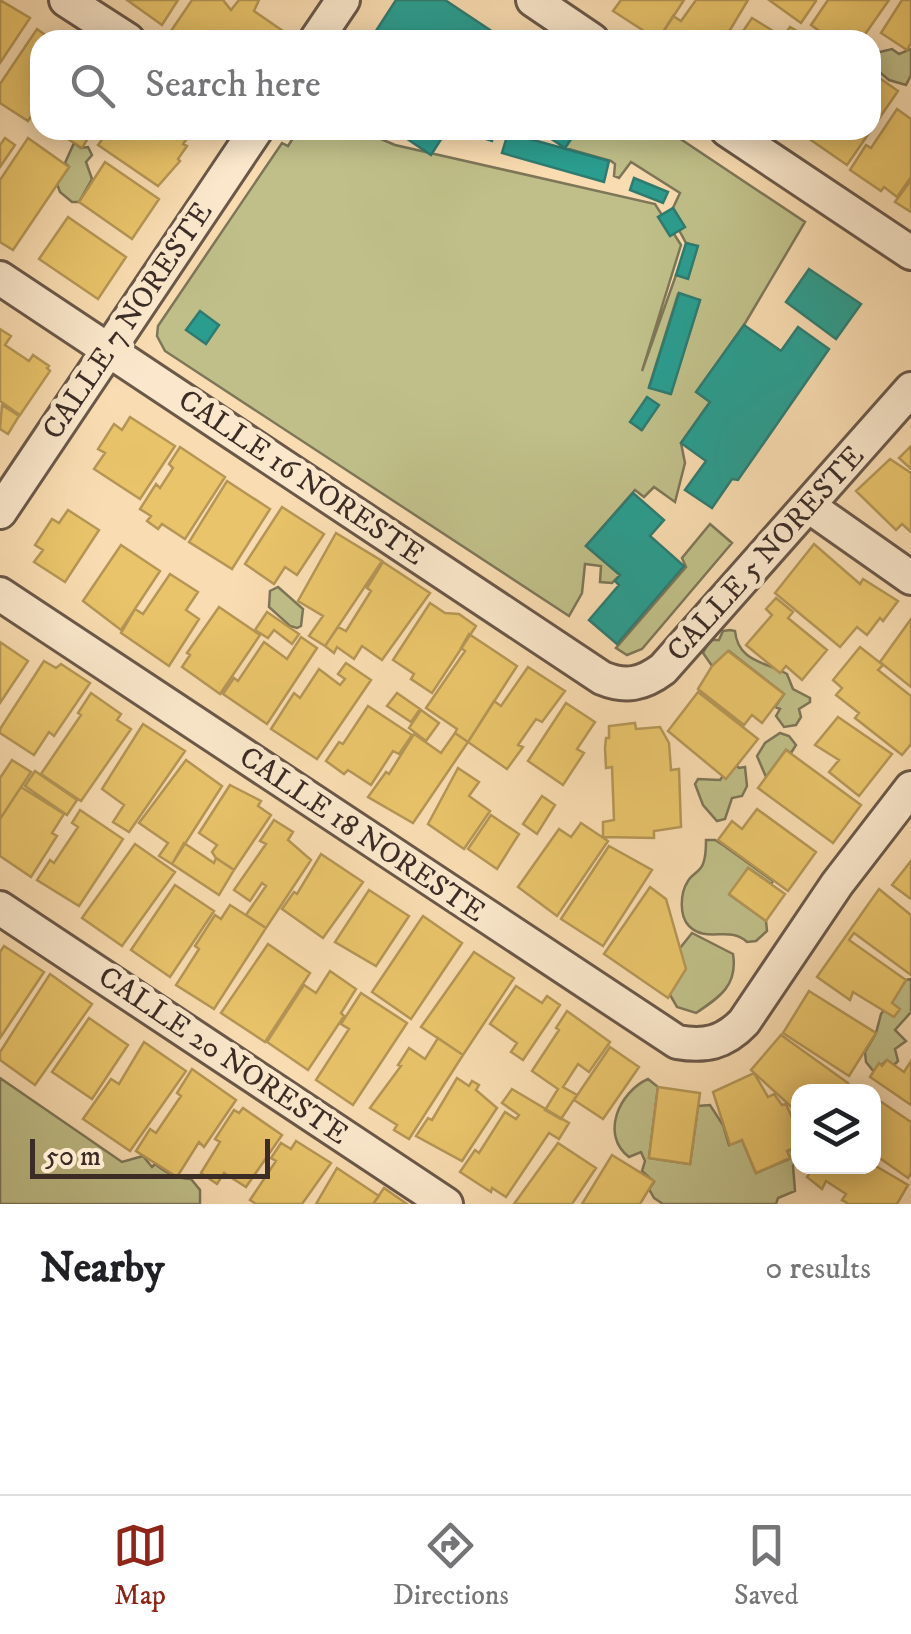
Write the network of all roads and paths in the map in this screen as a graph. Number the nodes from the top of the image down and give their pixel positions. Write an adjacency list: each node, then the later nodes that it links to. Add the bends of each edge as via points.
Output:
1 (66, 0): 4 (street)
2 (343, 0): 5 (street)
3 (532, 0): 6 (street)
4 (112, 30)
5 (323, 30)
6 (577, 30)
7 (249, 140): 11 (street, CALLE 7 NORESTE)
8 (742, 140): 9 (street)
9 (911, 253)
10 (0, 278): 11 (street, CALLE 16 NORESTE)
11 (108, 349): 14 (street, CALLE 7 NORESTE); 17 (street, CALLE 16 NORESTE)
12 (911, 389): 13 (street, CALLE 5 NORESTE)
13 (810, 507): 15 (street); 17 (street, CALLE 5 NORESTE, via 663,669 640,683)
14 (0, 512)
15 (911, 578)
16 (0, 594): 18 (street, CALLE 18 NORESTE, via 677,1042 698,1046 733,1034)
17 (602, 678)
18 (911, 788)
19 (0, 908): 20 (street, CALLE 20 NORESTE)
20 (446, 1204)

